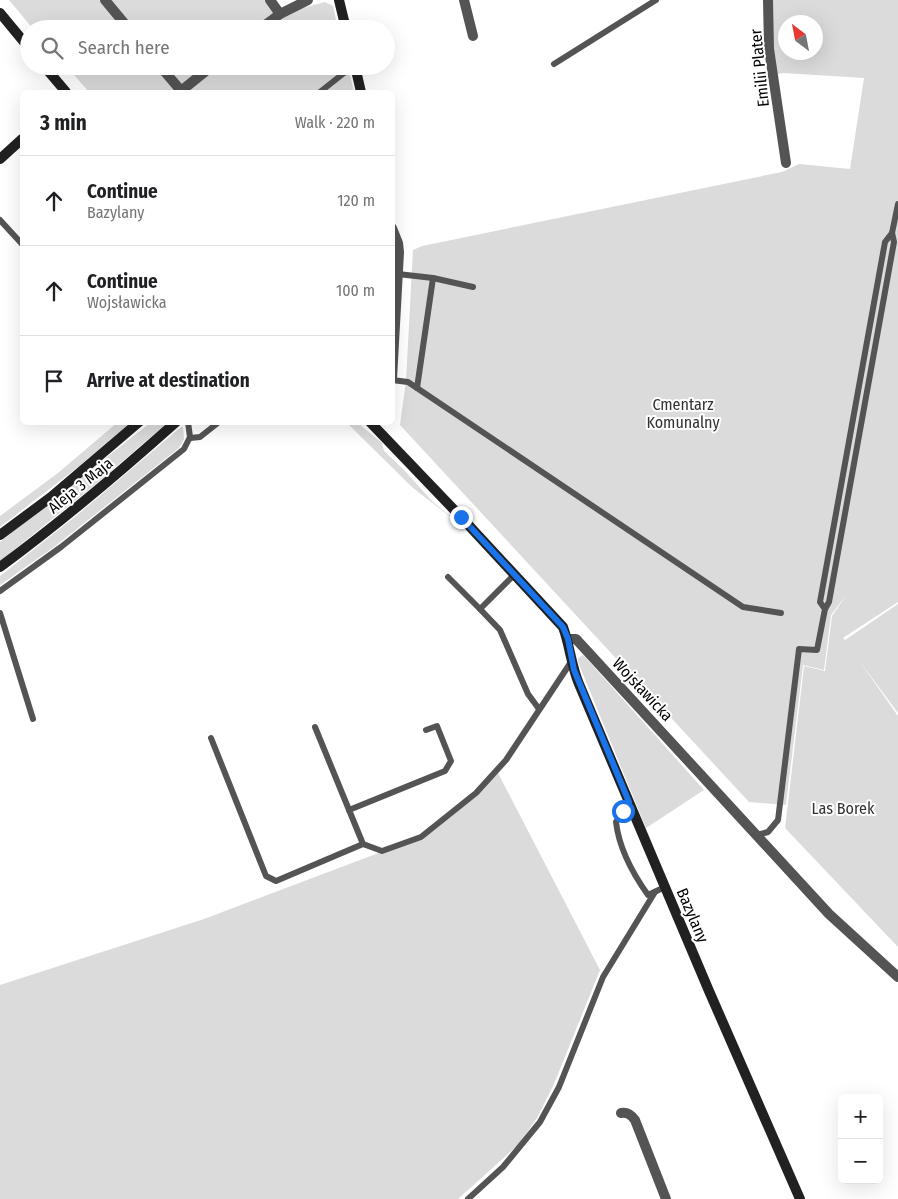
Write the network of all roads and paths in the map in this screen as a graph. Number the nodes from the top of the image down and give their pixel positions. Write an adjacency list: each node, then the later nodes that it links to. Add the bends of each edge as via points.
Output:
1 (105, 0): 10 (street)
2 (270, 0): 9 (street)
3 (308, 0): 9 (street)
4 (339, 0): 12 (street)
5 (464, 0): 13 (street)
6 (656, 0): 15 (lane)
7 (768, 0): 28 (street, Emilii Plater, via 770,49)
8 (0, 13): 14 (street)
9 (280, 14): 11 (street)
10 (122, 20)
11 (272, 20)
12 (344, 20)
13 (473, 36)
14 (20, 37)
15 (554, 64)
16 (52, 75): 21 (street)
17 (167, 75): 22 (street)
18 (201, 75): 23 (street)
19 (341, 75): 24 (lane)
20 (357, 75): 25 (street)
21 (64, 90)
22 (179, 90)
23 (183, 90)
24 (323, 90)
25 (361, 90)
26 (20, 141): 27 (street)
27 (0, 159)
28 (786, 163)
29 (898, 204): 62 (lane, via 892,233 885,242 820,602 825,609 817,650 799,649 778,820 768,832)
30 (0, 220): 32 (lane)
31 (395, 236): 33 (street, via 399,247)
32 (20, 242)
33 (398, 274): 34 (lane); 36 (street)
34 (433, 278): 35 (lane); 38 (lane)
35 (473, 286)
36 (395, 326)
37 (395, 380): 38 (lane)
38 (417, 388): 52 (lane, via 743,607)
39 (136, 425): 45 (street, Aleja 3 Maja)
40 (173, 425): 46 (street, Aleja 3 Maja, via 63,519)
41 (188, 425): 44 (lane)
42 (215, 425): 44 (lane, via 200,436)
43 (374, 425): 47 (street, Wojsławicka)
44 (190, 438): 49 (lane, via 176,456 67,543)
45 (0, 535)
46 (0, 567)
47 (515, 574): 50 (lane); 53 (street, Wojsławicka, via 563,627)
48 (448, 577): 50 (lane)
49 (0, 591)
50 (480, 609): 55 (lane, via 500,630 528,694)
51 (0, 612): 56 (lane)
52 (781, 612)
53 (568, 639): 54 (street, Bazylany); 62 (street, Wojsławicka, via 576,639)
54 (571, 662): 55 (lane); 60 (street, Bazylany)
55 (539, 709): 63 (lane, via 495,773 476,793 421,837 382,851)
56 (33, 719)
57 (315, 728): 61 (lane)
58 (426, 730): 61 (lane, via 437,726 452,761 445,771)
59 (211, 738): 63 (lane, via 266,876 276,882)
60 (629, 802): 64 (street, Bazylany); 65 (lane, via 616,822 618,836 636,879 648,895)
61 (349, 810): 63 (lane)
62 (757, 835): 66 (street, Wojsławicka, via 829,914)
63 (363, 844)
64 (665, 887): 65 (lane); 70 (street, Bazylany)
65 (655, 892): 68 (lane, via 603,977 560,1087 540,1122 503,1167)
66 (898, 977)
67 (621, 1114): 69 (street, via 630,1115 635,1120)
68 (468, 1199)
69 (666, 1199)
70 (800, 1199)

